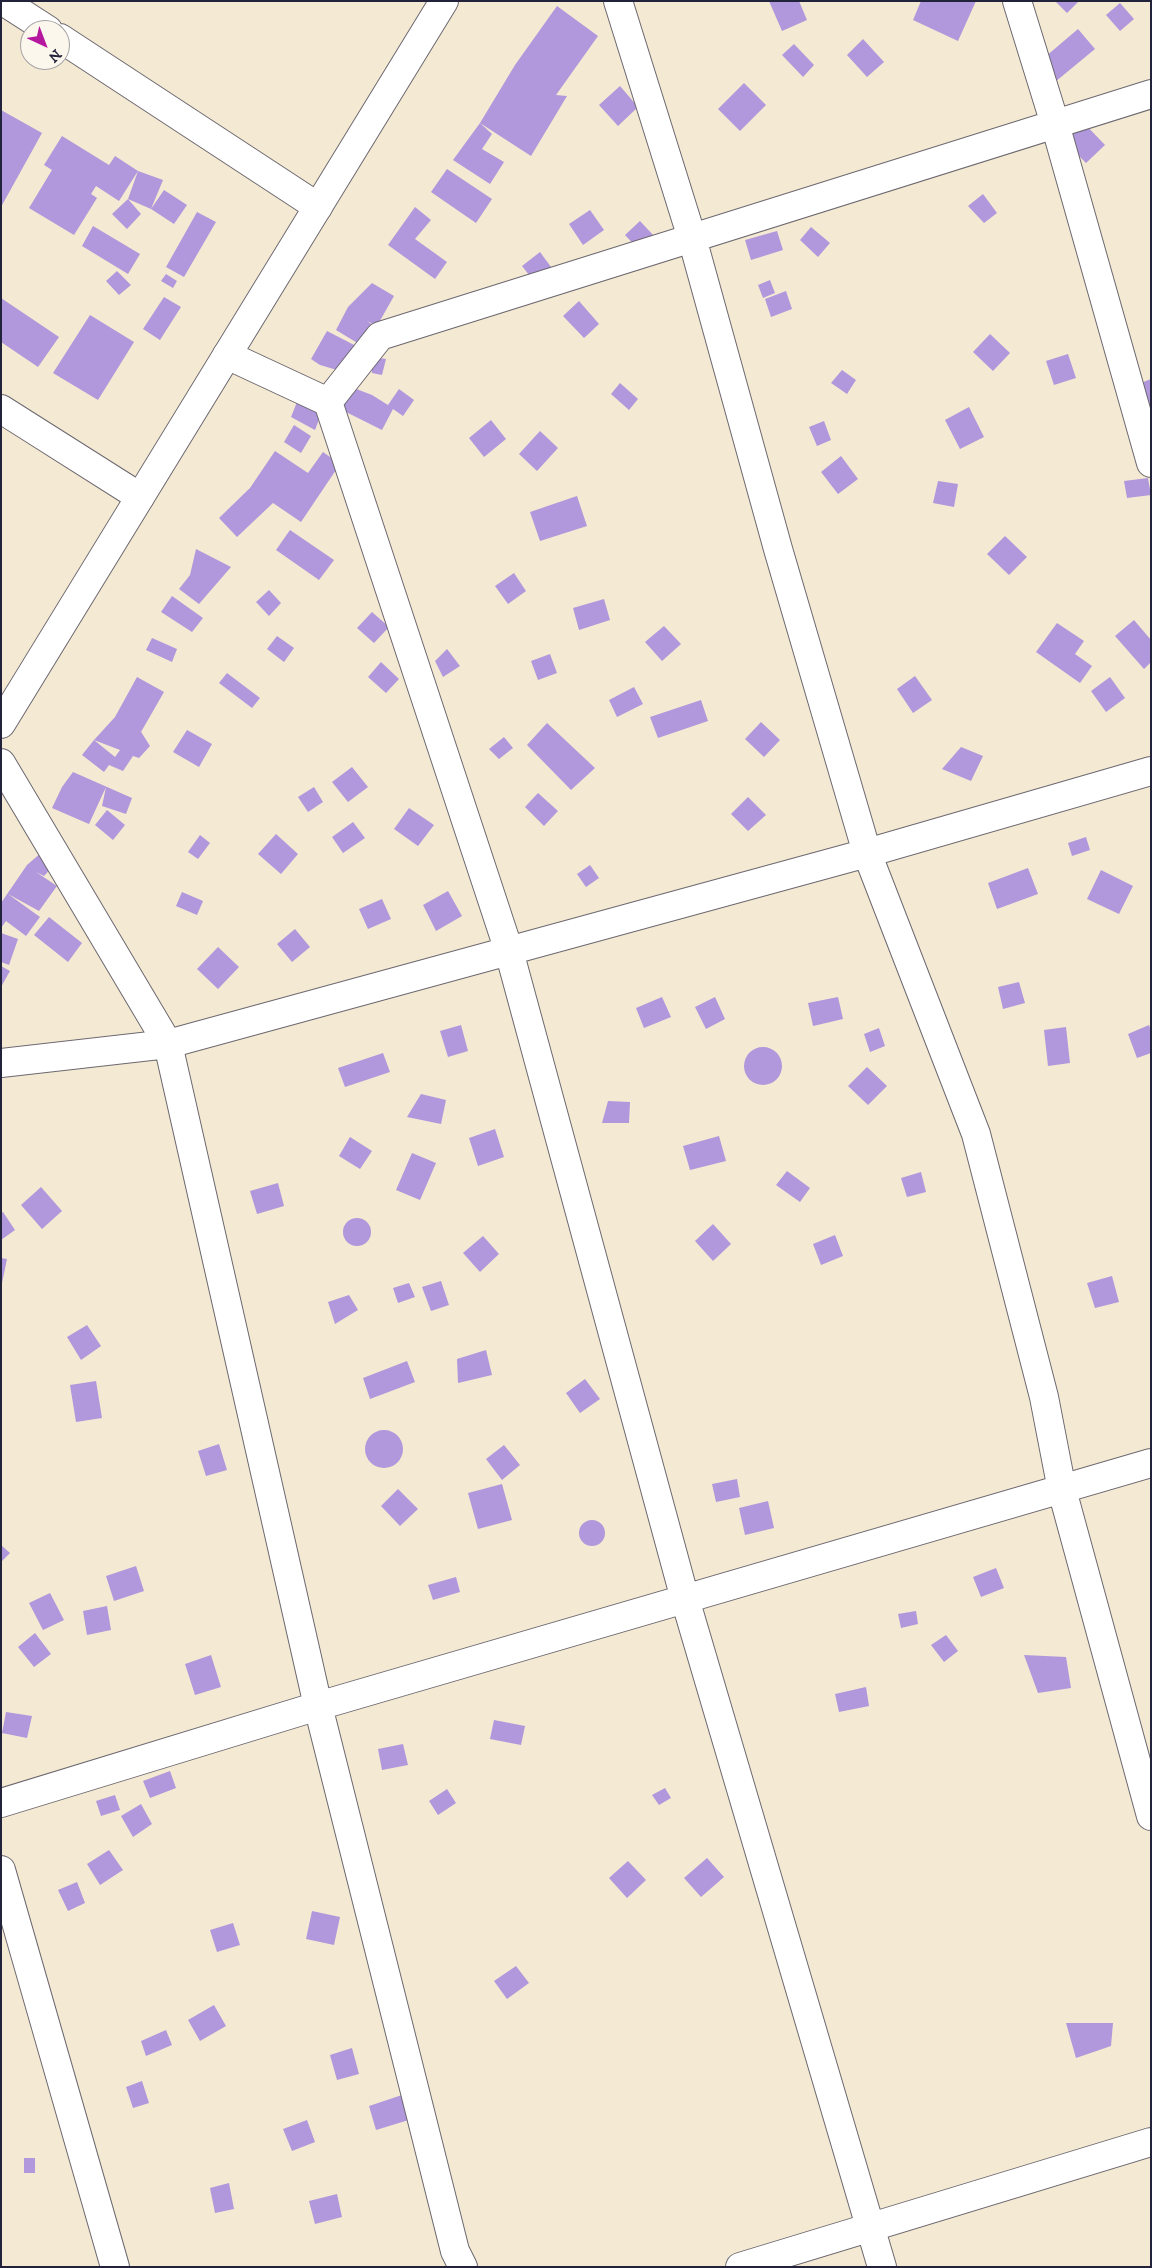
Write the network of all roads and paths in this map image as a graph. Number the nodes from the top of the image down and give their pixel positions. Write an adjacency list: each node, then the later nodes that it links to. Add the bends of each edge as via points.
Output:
1 (4, 1): 5 (street)
2 (444, 1): 9 (street)
3 (618, 1): 10 (street)
4 (1017, 1): 8 (street)
5 (33, 20)
6 (70, 45): 9 (street)
7 (1151, 94): 8 (street)
8 (1055, 124): 10 (street); 14 (street)
9 (318, 207): 11 (street)
10 (692, 238): 12 (street, via 380,336); 19 (street)
11 (228, 355): 12 (street); 15 (street)
12 (328, 402): 20 (street)
13 (1, 409): 15 (street)
14 (1151, 463)
15 (140, 497): 16 (street)
16 (1, 724)
17 (1, 763): 21 (street)
18 (1151, 771): 19 (street)
19 (867, 853): 20 (street); 24 (street, via 976,1134 1044,1398)
20 (509, 951): 21 (street); 25 (street)
21 (168, 1044): 22 (street); 26 (street)
22 (1, 1064)
23 (1151, 1462): 24 (street)
24 (1062, 1490): 25 (street); 28 (street)
25 (685, 1599): 26 (street); 31 (street)
26 (318, 1706): 27 (street); 33 (street, via 455,2251)
27 (1, 1803)
28 (1151, 1816)
29 (1, 1870): 32 (street)
30 (1151, 2142): 31 (street)
31 (870, 2227): 34 (street); 35 (street)
32 (115, 2267)
33 (463, 2267)
34 (740, 2267)
35 (882, 2267)

